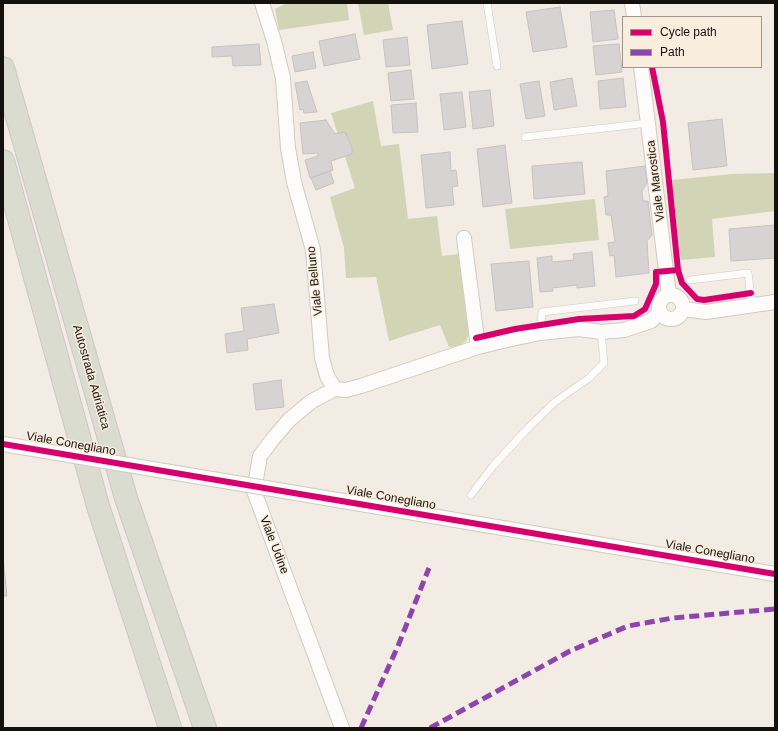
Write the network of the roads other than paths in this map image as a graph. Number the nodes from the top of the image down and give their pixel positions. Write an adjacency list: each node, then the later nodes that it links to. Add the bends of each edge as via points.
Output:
1 (262, 3): 22 (street, Viale Belluno, via 282,78 288,148 313,250 322,358 327,376)
2 (487, 3): 5 (lane)
3 (632, 3): 4 (street)
4 (634, 16)
5 (497, 66)
6 (3, 68): 27 (highway, Autostrada Adriatica, via 126,498)
7 (641, 68): 8 (street, Viale Marostica)
8 (649, 123): 9 (lane); 13 (street, Viale Marostica)
9 (525, 137)
10 (3, 161): 26 (highway, via 98,506)
11 (464, 238): 21 (street)
12 (690, 280): 16 (lane, via 748,273)
13 (669, 295): 17 (street, via 677,296 682,302); 18 (street, via 662,298)
14 (635, 301): 20 (lane, via 542,312)
15 (775, 302): 16 (street)
16 (752, 306): 17 (street, via 706,312)
17 (683, 309): 18 (street, via 679,316 672,319)
18 (660, 312): 19 (street, via 651,321 624,330)
19 (601, 332): 20 (street, via 579,329); 24 (lane, via 604,363 530,426 493,466)
20 (540, 333): 21 (street)
21 (478, 347): 22 (street, via 361,386 346,390)
22 (335, 389): 28 (street, Viale Udine, via 312,401 288,420 272,440 260,456 254,491)
23 (3, 444): 25 (street, Viale Conegliano, bridge)
24 (471, 495)
25 (775, 574)
26 (170, 728)
27 (204, 728)
28 (342, 728)

